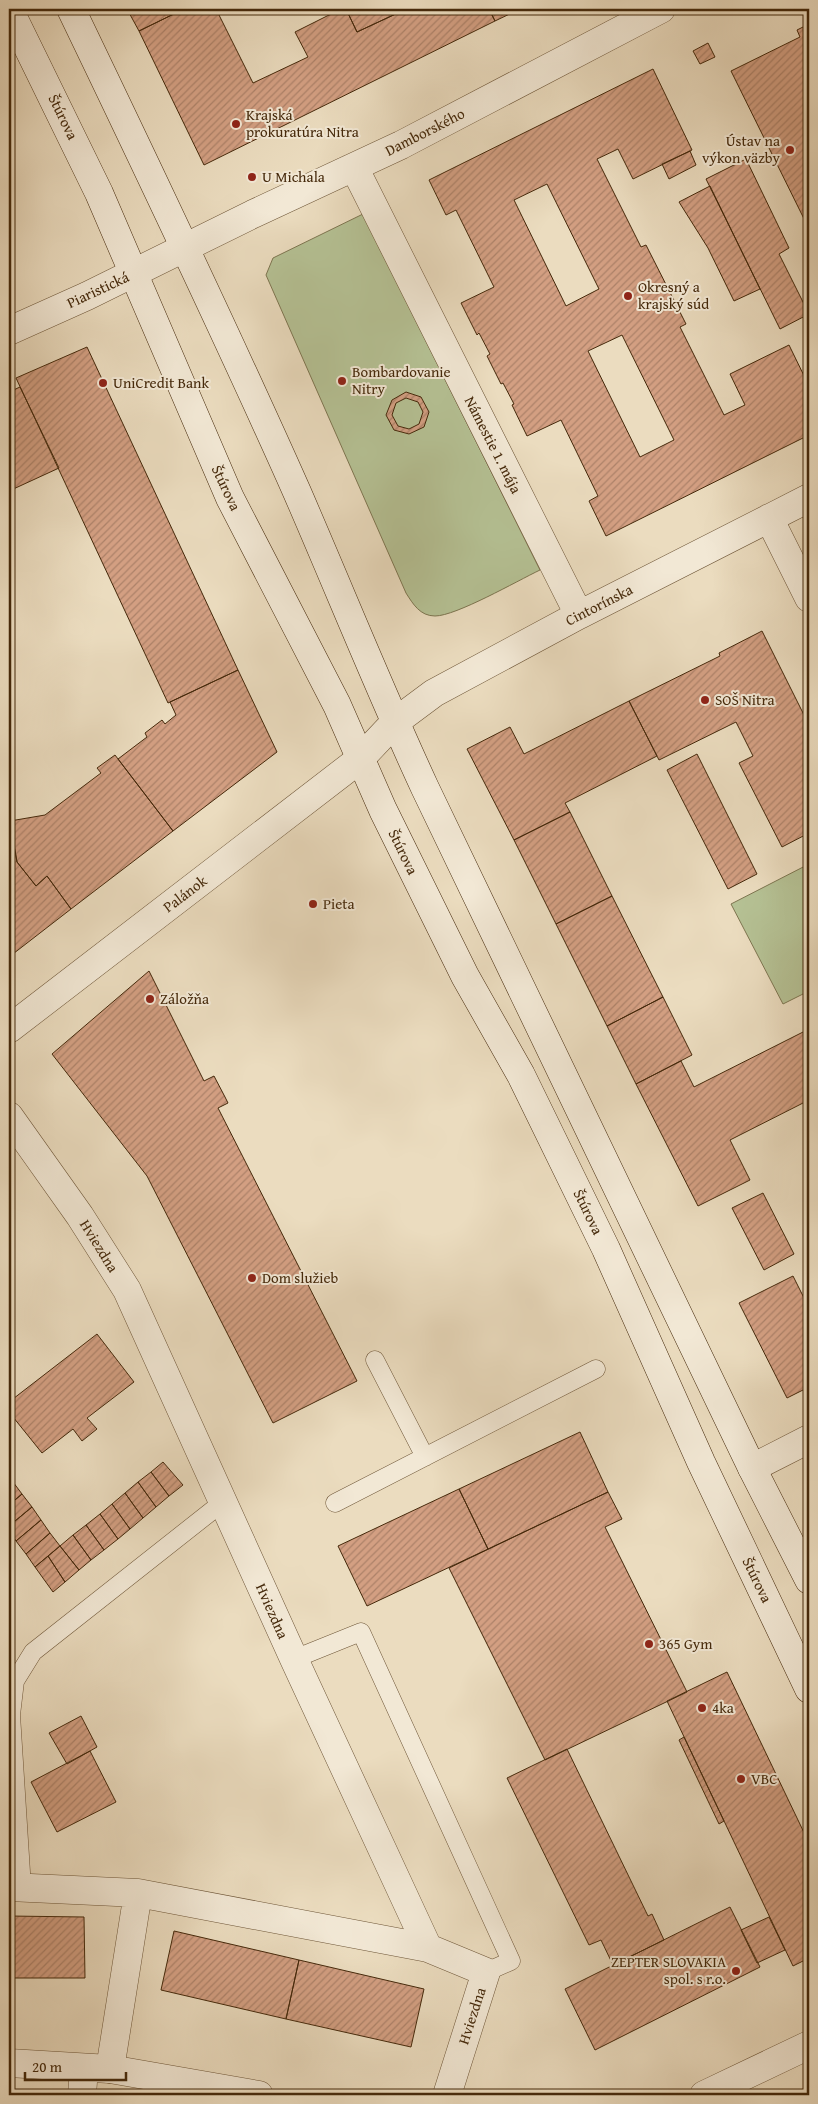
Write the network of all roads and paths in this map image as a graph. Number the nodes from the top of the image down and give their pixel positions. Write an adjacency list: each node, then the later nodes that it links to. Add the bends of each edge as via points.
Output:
1 (9, 9): 6 (street, Štúrova, via 99,193)
2 (71, 9): 5 (street)
3 (661, 9): 4 (street, Damborského)
4 (354, 167): 5 (street, Damborského); 11 (street, Námestie 1. mája)
5 (186, 248): 6 (street, Piaristická); 12 (street, via 297,492)
6 (133, 274): 7 (street, Piaristická); 13 (street, Štúrova, via 230,498 337,705)
7 (9, 331)
8 (809, 498): 9 (street, Cintorínska)
9 (769, 518): 10 (street); 11 (street, Cintorínska)
10 (809, 598)
11 (579, 615): 12 (street, Cintorínska, via 434,692)
12 (395, 722): 13 (street, Cintorínska); 20 (street)
13 (360, 759): 14 (street, Palánok); 25 (street, Štúrova, via 465,976 521,1074 606,1249 700,1462)
14 (9, 1029)
15 (9, 1116): 21 (street, Hviezdna, via 80,1216 127,1290)
16 (375, 1360): 19 (lane)
17 (596, 1369): 19 (lane)
18 (809, 1439): 20 (street)
19 (425, 1457): 22 (lane)
20 (752, 1468): 23 (street)
21 (223, 1502): 24 (street, Hviezdna); 26 (lane, via 33,1652 15,1681 11,1715)
22 (335, 1503)
23 (809, 1580)
24 (294, 1659): 28 (street, Hviezdna); 29 (lane, via 360,1632 511,1961)
25 (809, 1689)
26 (16, 1888): 27 (street)
27 (138, 1893): 28 (street); 32 (street)
28 (428, 1948): 29 (street, Hviezdna)
29 (486, 1972): 35 (street, Hviezdna)
30 (809, 2045): 36 (street)
31 (9, 2063): 32 (street)
32 (97, 2069): 33 (street); 34 (street)
33 (82, 2095)
34 (259, 2095)
35 (446, 2095)
36 (704, 2095)

